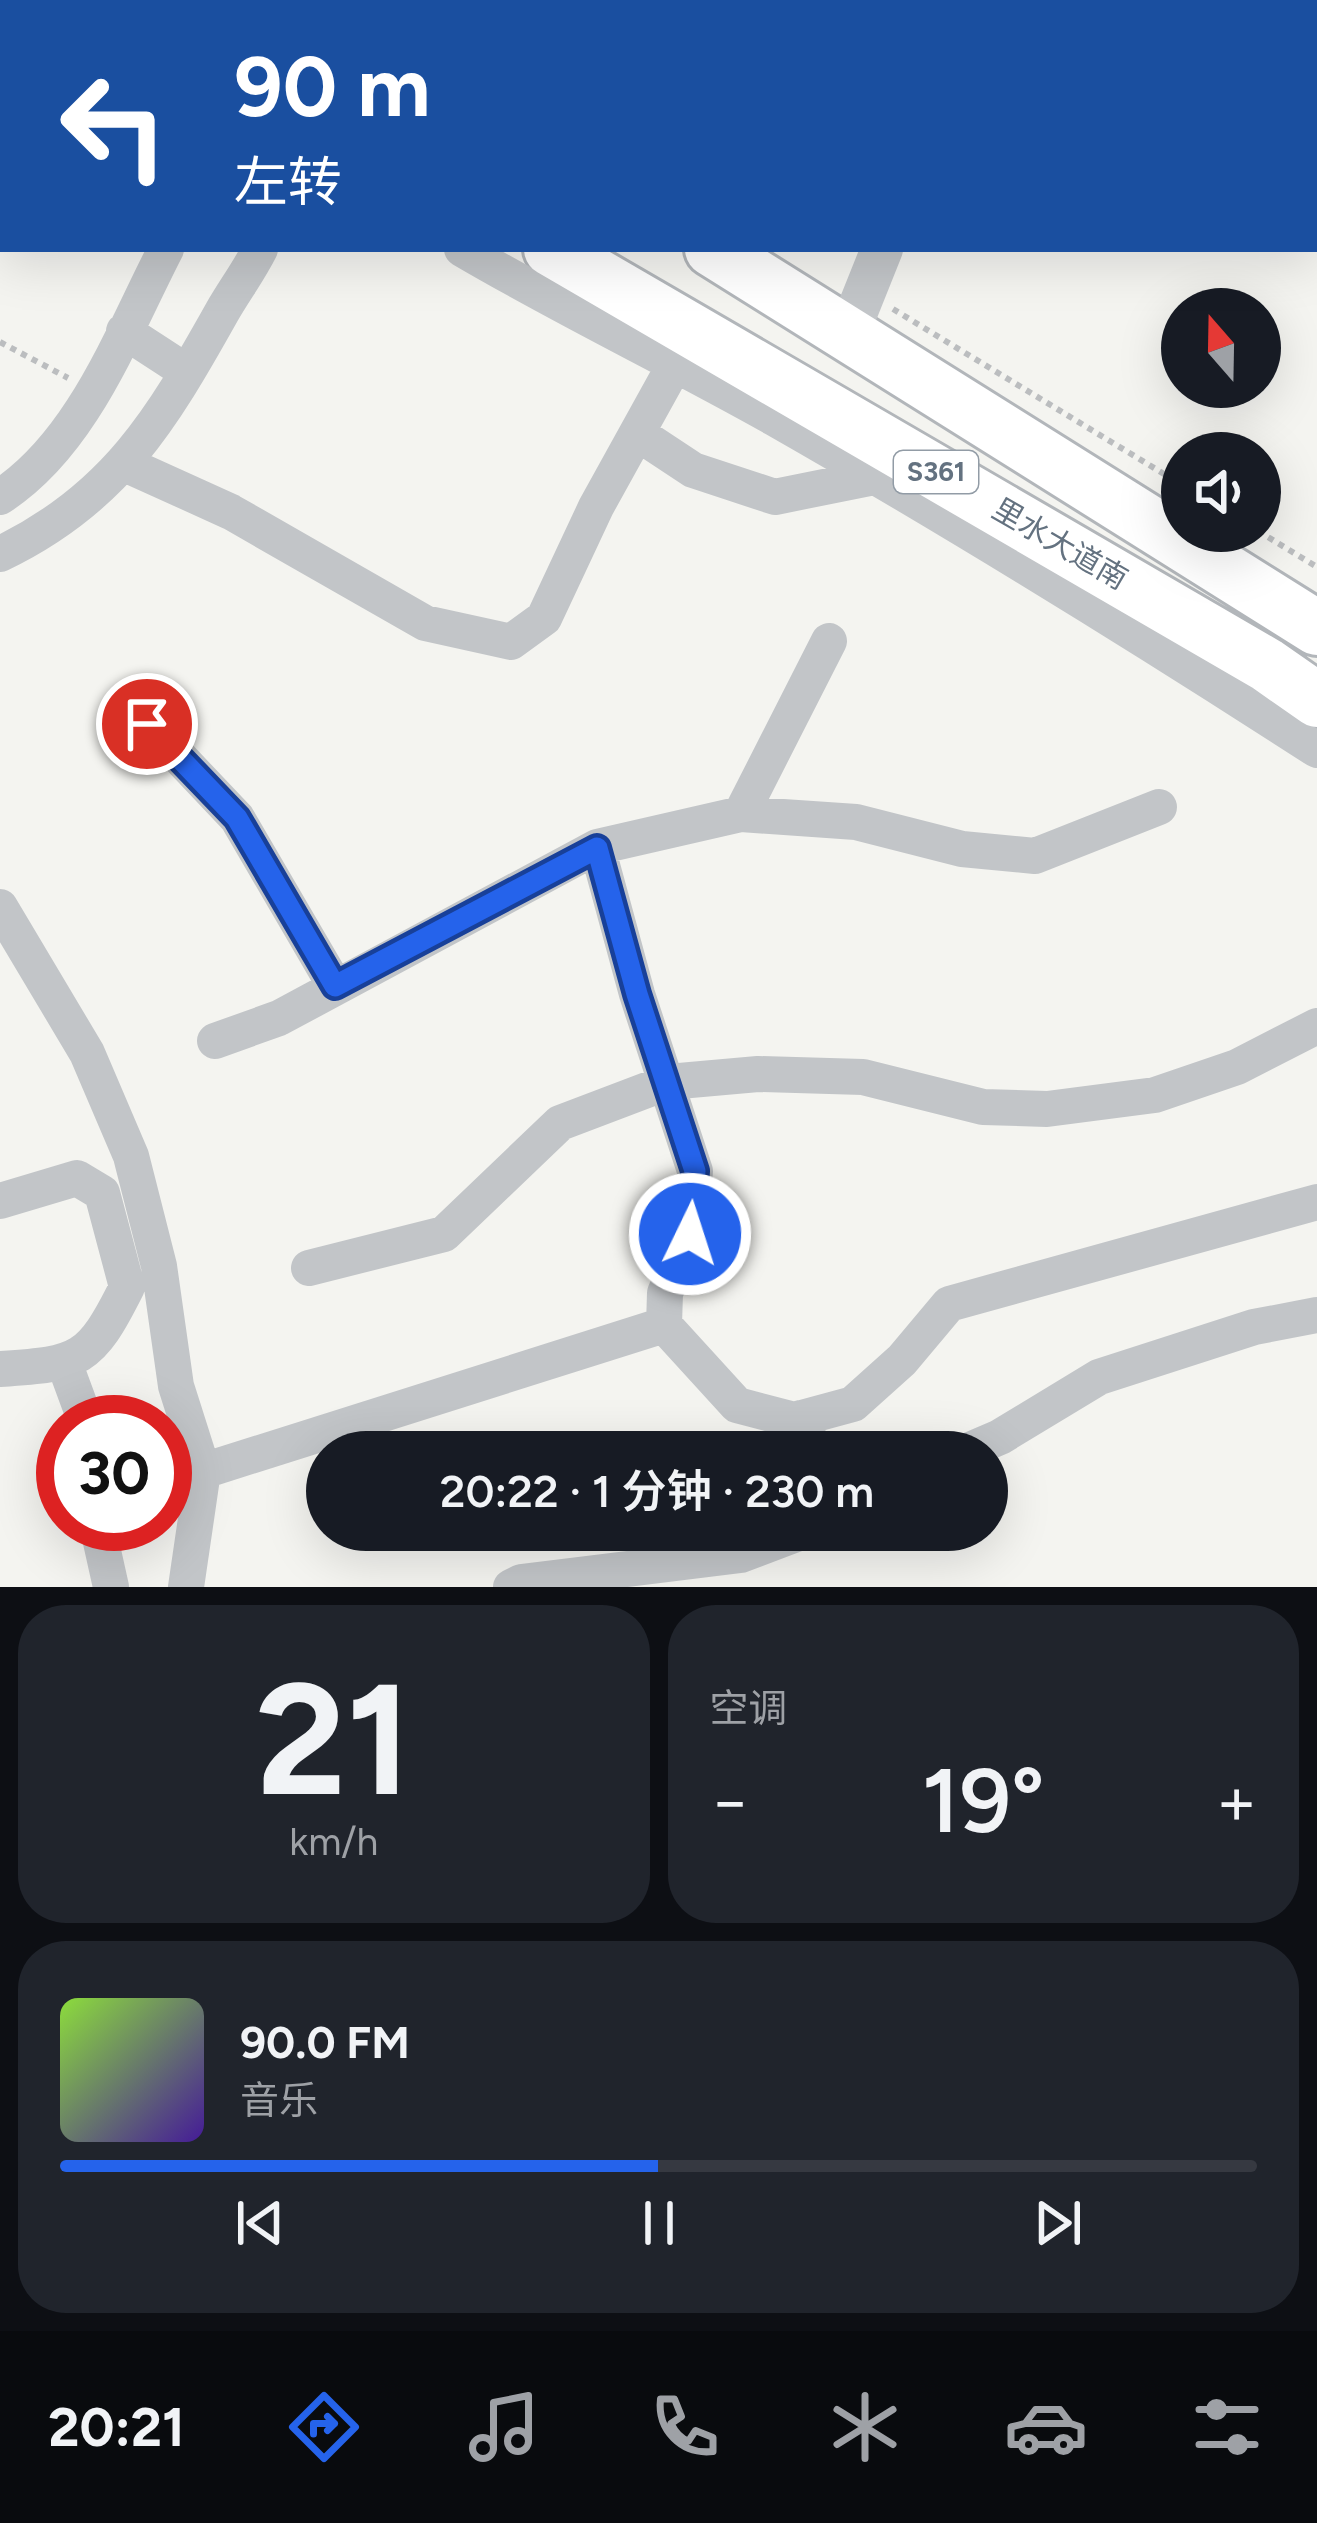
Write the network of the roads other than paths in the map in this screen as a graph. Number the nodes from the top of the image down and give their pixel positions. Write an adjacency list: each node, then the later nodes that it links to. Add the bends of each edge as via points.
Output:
1 (164, 252): 8 (street)
2 (258, 252): 10 (street)
3 (467, 252): 9 (street)
4 (556, 252): 18 (main road, 里水大道南 / S361, via 1268,664)
5 (719, 252): 7 (main road, S361)
6 (881, 252): 7 (street)
7 (857, 313): 16 (main road, S361)
8 (124, 331): 10 (street); 14 (street, via 59,442)
9 (674, 366): 11 (street); 13 (street)
10 (187, 372): 12 (street)
11 (637, 433): 12 (street, via 544,618 512,642 425,623 231,512); 13 (street, via 693,470 775,496)
12 (124, 464): 15 (street, via 65,515)
13 (874, 477): 20 (street)
14 (0, 497)
15 (0, 554)
16 (1317, 628)
17 (829, 641): 22 (street)
18 (1317, 700)
19 (147, 724): 25 (street, via 237,818)
20 (1317, 750)
21 (1159, 807): 22 (street, via 1035,856 962,849 856,822)
22 (741, 814): 23 (street)
23 (597, 848): 25 (street); 28 (street)
24 (0, 907): 41 (street, via 87,1053 131,1156 159,1266 176,1386)
25 (335, 986): 27 (street)
26 (1317, 1026): 28 (street, via 1238,1067 1155,1095 1047,1109 982,1107 863,1077)
27 (215, 1041)
28 (668, 1082): 31 (street, via 560,1123 444,1234); 33 (street, via 695,1171 690,1234 665,1293)
29 (0, 1201): 34 (street, via 76,1178 102,1193 128,1287 105,1332)
30 (1317, 1202): 38 (street, via 949,1304 902,1360)
31 (309, 1268)
32 (1317, 1315): 39 (street, via 1099,1377)
33 (664, 1325): 37 (street, via 737,1405 794,1420); 41 (street)
34 (65, 1365): 35 (street); 36 (street)
35 (0, 1369)
36 (76, 1395)
37 (804, 1431)
38 (814, 1431)
39 (1008, 1431)
40 (192, 1463): 41 (street)
41 (203, 1472): 45 (street)
42 (103, 1551): 44 (street)
43 (752, 1551): 46 (street)
44 (111, 1587)
45 (186, 1587)
46 (512, 1587)

